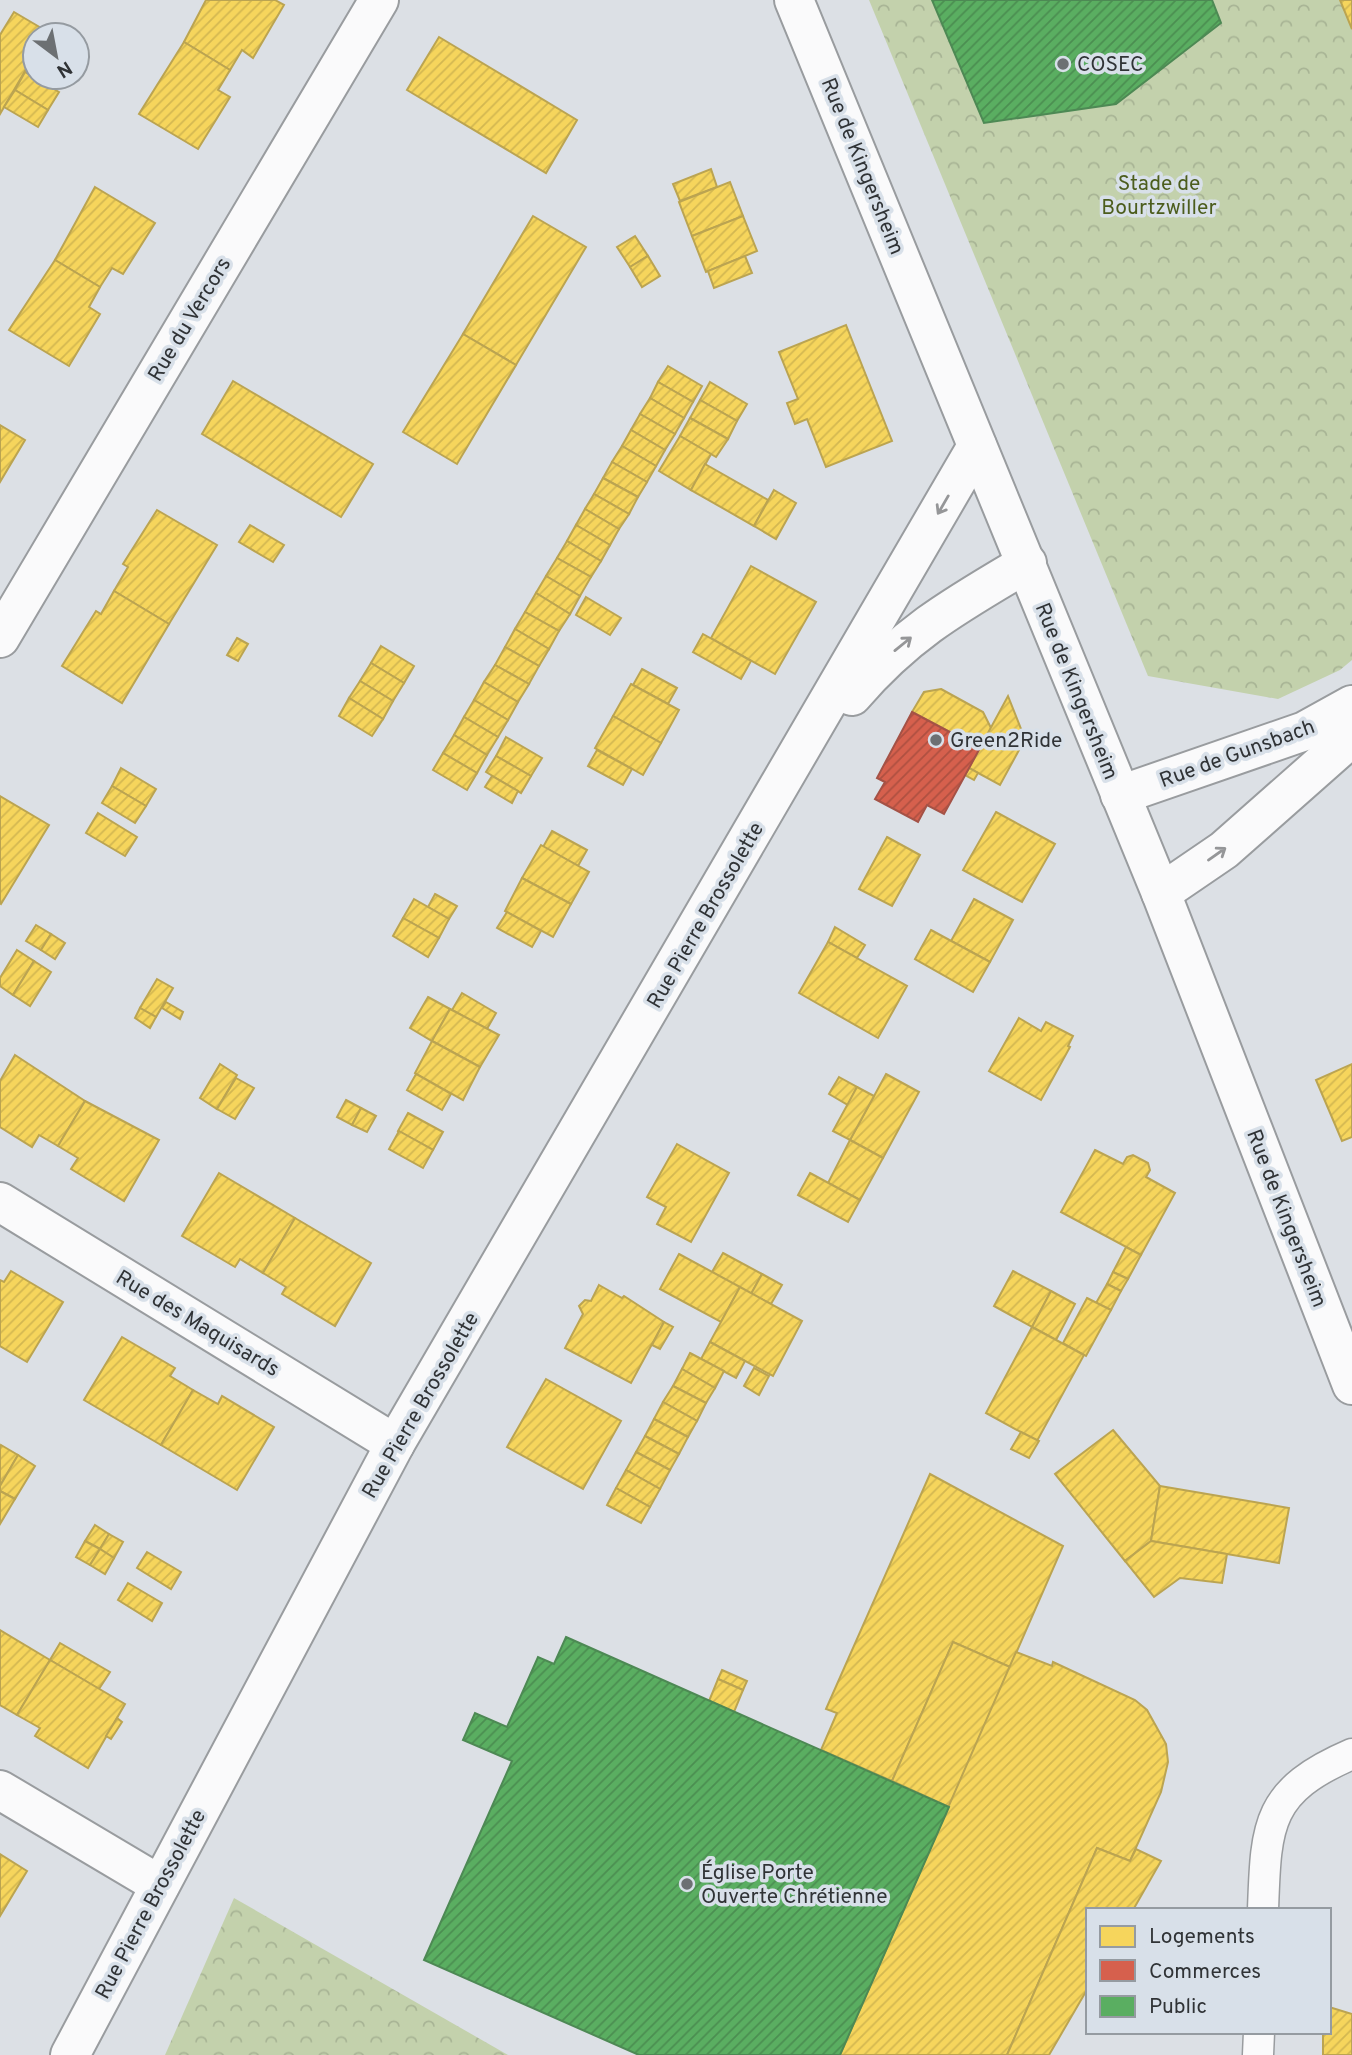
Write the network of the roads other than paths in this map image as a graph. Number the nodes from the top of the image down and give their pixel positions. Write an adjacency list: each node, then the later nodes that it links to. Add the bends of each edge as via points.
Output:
1 (379, 0): 5 (street, Rue du Vercors)
2 (794, 0): 3 (street, Rue de Kingersheim)
3 (977, 446): 4 (street, Rue de Kingersheim); 8 (street, Rue Pierre Brossolette, one-way to 8)
4 (1027, 563): 8 (street, Rue Pierre Brossolette, one-way to 4, via 884,659 933,618); 9 (street, Rue de Kingersheim)
5 (0, 638)
6 (1352, 705): 9 (street, Rue de Gunsbach, via 1305,731)
7 (1352, 737): 10 (street, Rue de Gunsbach, one-way to 7, via 1224,850)
8 (792, 767): 13 (street, Rue Pierre Brossolette)
9 (1120, 795): 10 (street, Rue de Kingersheim)
10 (1161, 892): 12 (street, Rue de Kingersheim)
11 (0, 1202): 13 (street, Rue des Maquisards)
12 (1352, 1385)
13 (395, 1444): 16 (street, Rue Pierre Brossolette)
14 (1352, 1754): 17 (lane, via 1298,1783 1277,1811 1265,1846)
15 (0, 1790): 16 (street)
16 (160, 1885): 19 (street, Rue Pierre Brossolette)
17 (1263, 1908)
18 (1259, 2034): 20 (lane)
19 (70, 2055)
20 (1258, 2055)

